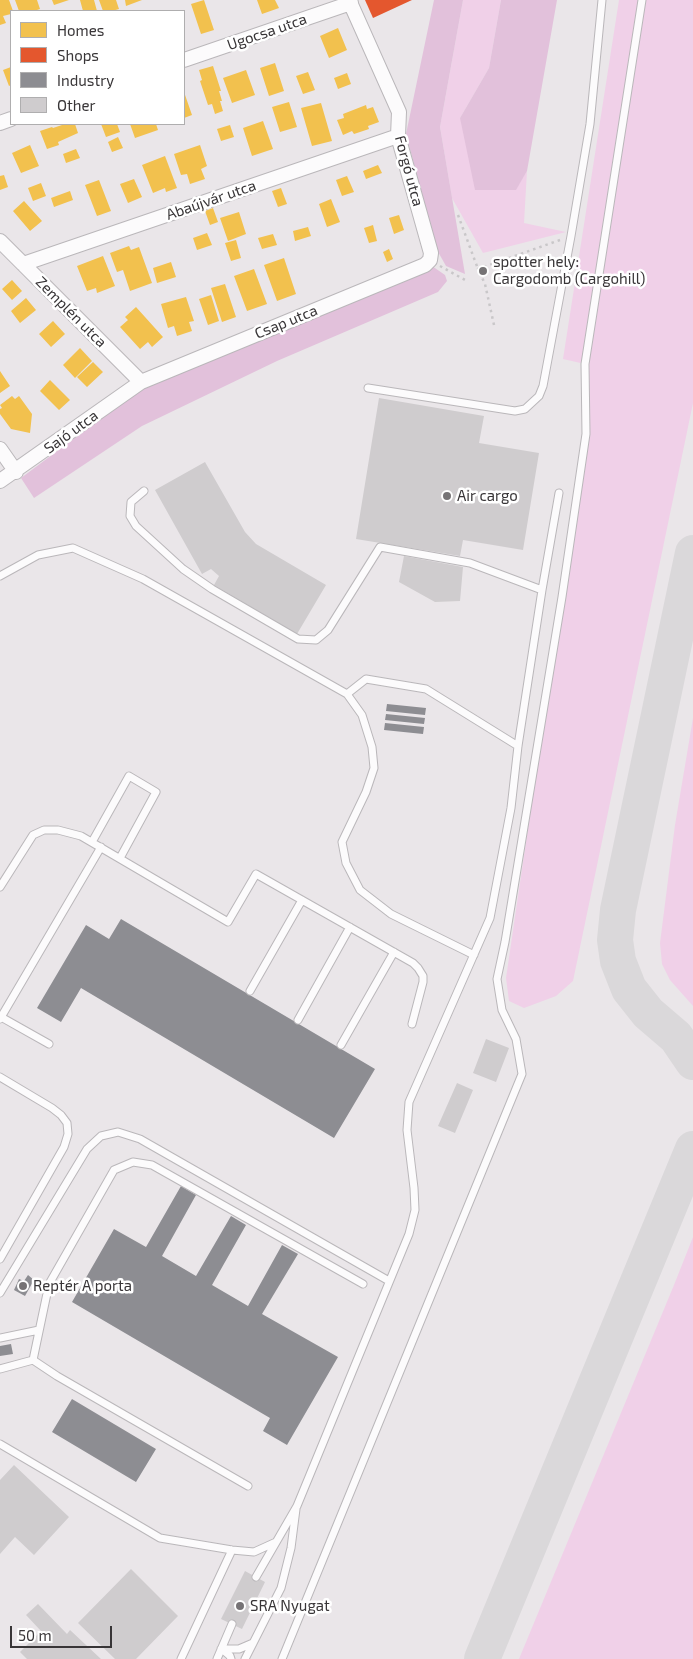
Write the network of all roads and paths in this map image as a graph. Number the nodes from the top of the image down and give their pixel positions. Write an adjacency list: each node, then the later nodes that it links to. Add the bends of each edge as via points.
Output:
1 (602, 0): 7 (lane, via 590,124)
2 (642, 0): 61 (lane, via 585,364 585,444 497,979 502,1010 516,1038 522,1074)
3 (350, 2): 4 (street, Ugocsa utca); 5 (street, Forgó utca, via 396,103)
4 (185, 60)
5 (398, 136): 9 (street, Forgó utca, via 431,252); 10 (street, Abaújvár utca)
6 (458, 215): 11 (path)
7 (571, 236): 11 (path); 15 (lane, via 543,386 533,404 515,411)
8 (0, 241): 10 (street, Zemplén utca)
9 (430, 260): 12 (path); 14 (street, Csap utca, via 425,265)
10 (23, 264): 14 (street, Zemplén utca)
11 (478, 269): 13 (path, via 486,284)
12 (465, 280)
13 (494, 326)
14 (141, 382): 17 (street, Sajó utca)
15 (368, 388)
16 (0, 449): 17 (street)
17 (16, 472): 18 (street, Sajó utca)
18 (0, 482)
19 (144, 491): 22 (lane, via 131,502 130,516 136,526 190,574 298,639 316,640 328,630 380,547 470,563)
20 (559, 493): 22 (lane)
21 (0, 576): 23 (lane, via 38,555 73,548 143,579)
22 (542, 590): 24 (lane)
23 (347, 694): 24 (lane, via 366,679 426,689); 32 (lane, via 362,715 372,747 374,768 342,842 346,863 360,890 391,914)
24 (518, 746): 32 (lane, via 512,808 498,885 490,918)
25 (92, 842): 26 (lane); 27 (lane, via 129,776 156,792); 28 (lane, via 58,830 44,830 33,835)
26 (101, 847): 27 (lane); 34 (lane)
27 (120, 858): 29 (lane, via 228,922 256,874)
28 (0, 887)
29 (302, 900): 30 (lane); 33 (lane)
30 (350, 927): 31 (lane); 35 (lane)
31 (394, 952): 36 (lane, via 413,963 423,976); 38 (lane)
32 (474, 955): 41 (lane, via 409,1102 407,1130 415,1210 409,1234)
33 (250, 991)
34 (1, 1018): 37 (lane)
35 (298, 1020)
36 (412, 1024)
37 (49, 1044)
38 (341, 1045)
39 (0, 1077): 40 (lane, via 61,1115 67,1123 68,1134 50,1173)
40 (0, 1258)
41 (389, 1281): 43 (lane, via 140,1139 118,1132 101,1136 87,1148); 50 (lane)
42 (363, 1284): 44 (lane, via 152,1165 133,1162 114,1170 49,1284)
43 (0, 1293)
44 (39, 1330): 45 (lane); 46 (lane)
45 (0, 1338)
46 (33, 1360): 47 (lane); 49 (lane)
47 (0, 1369)
48 (0, 1444): 52 (lane, via 160,1538)
49 (248, 1486)
50 (296, 1506): 51 (lane); 55 (lane, via 291,1548 280,1588)
51 (276, 1542): 52 (lane, via 254,1552); 53 (lane)
52 (232, 1550): 57 (lane)
53 (256, 1577)
54 (232, 1624): 56 (lane)
55 (253, 1643): 56 (lane, via 240,1649); 60 (lane)
56 (221, 1648): 58 (lane); 59 (lane)
57 (181, 1659)
58 (217, 1659)
59 (231, 1659)
60 (245, 1659)
61 (282, 1659)

